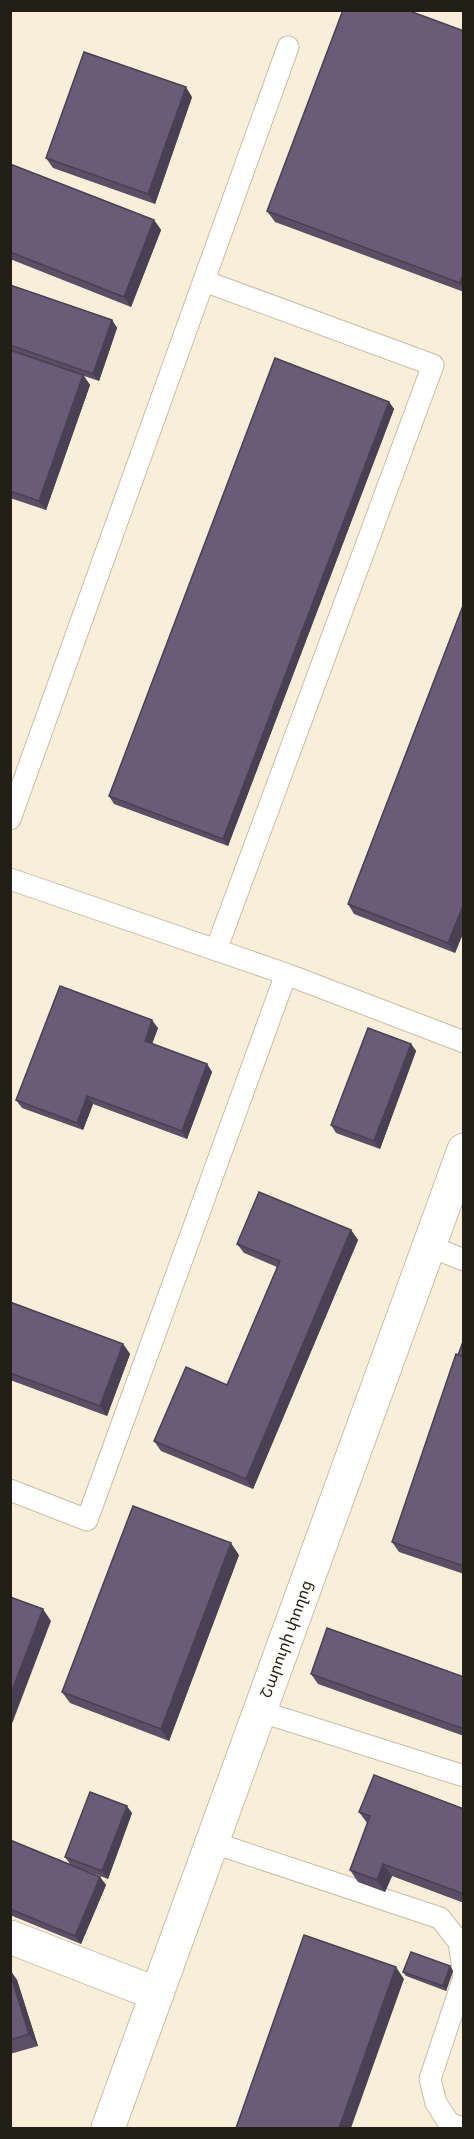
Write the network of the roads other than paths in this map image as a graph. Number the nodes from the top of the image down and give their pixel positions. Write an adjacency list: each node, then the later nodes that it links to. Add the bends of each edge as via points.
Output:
1 (288, 47): 2 (lane)
2 (204, 281): 3 (lane); 5 (lane, via 433,365)
3 (10, 819)
4 (10, 879): 5 (lane)
5 (216, 950): 6 (lane)
6 (286, 974): 7 (lane); 11 (lane, via 87,1520)
7 (464, 1042)
8 (464, 1150): 9 (street, Շարուրի փողոց)
9 (429, 1246): 10 (lane); 12 (street, Շարուրի փողոց)
10 (464, 1260)
11 (10, 1490)
12 (259, 1711): 13 (lane); 14 (street, Շարուրի փողոց)
13 (464, 1776)
14 (211, 1842): 16 (lane, via 440,1918 459,1942); 17 (street, Շարուրի փողոց)
15 (10, 1937): 17 (street)
16 (464, 1976): 19 (lane, via 430,2079 436,2103 449,2123)
17 (157, 1994): 18 (street, Շարուրի փողոց)
18 (108, 2128)
19 (462, 2128)

